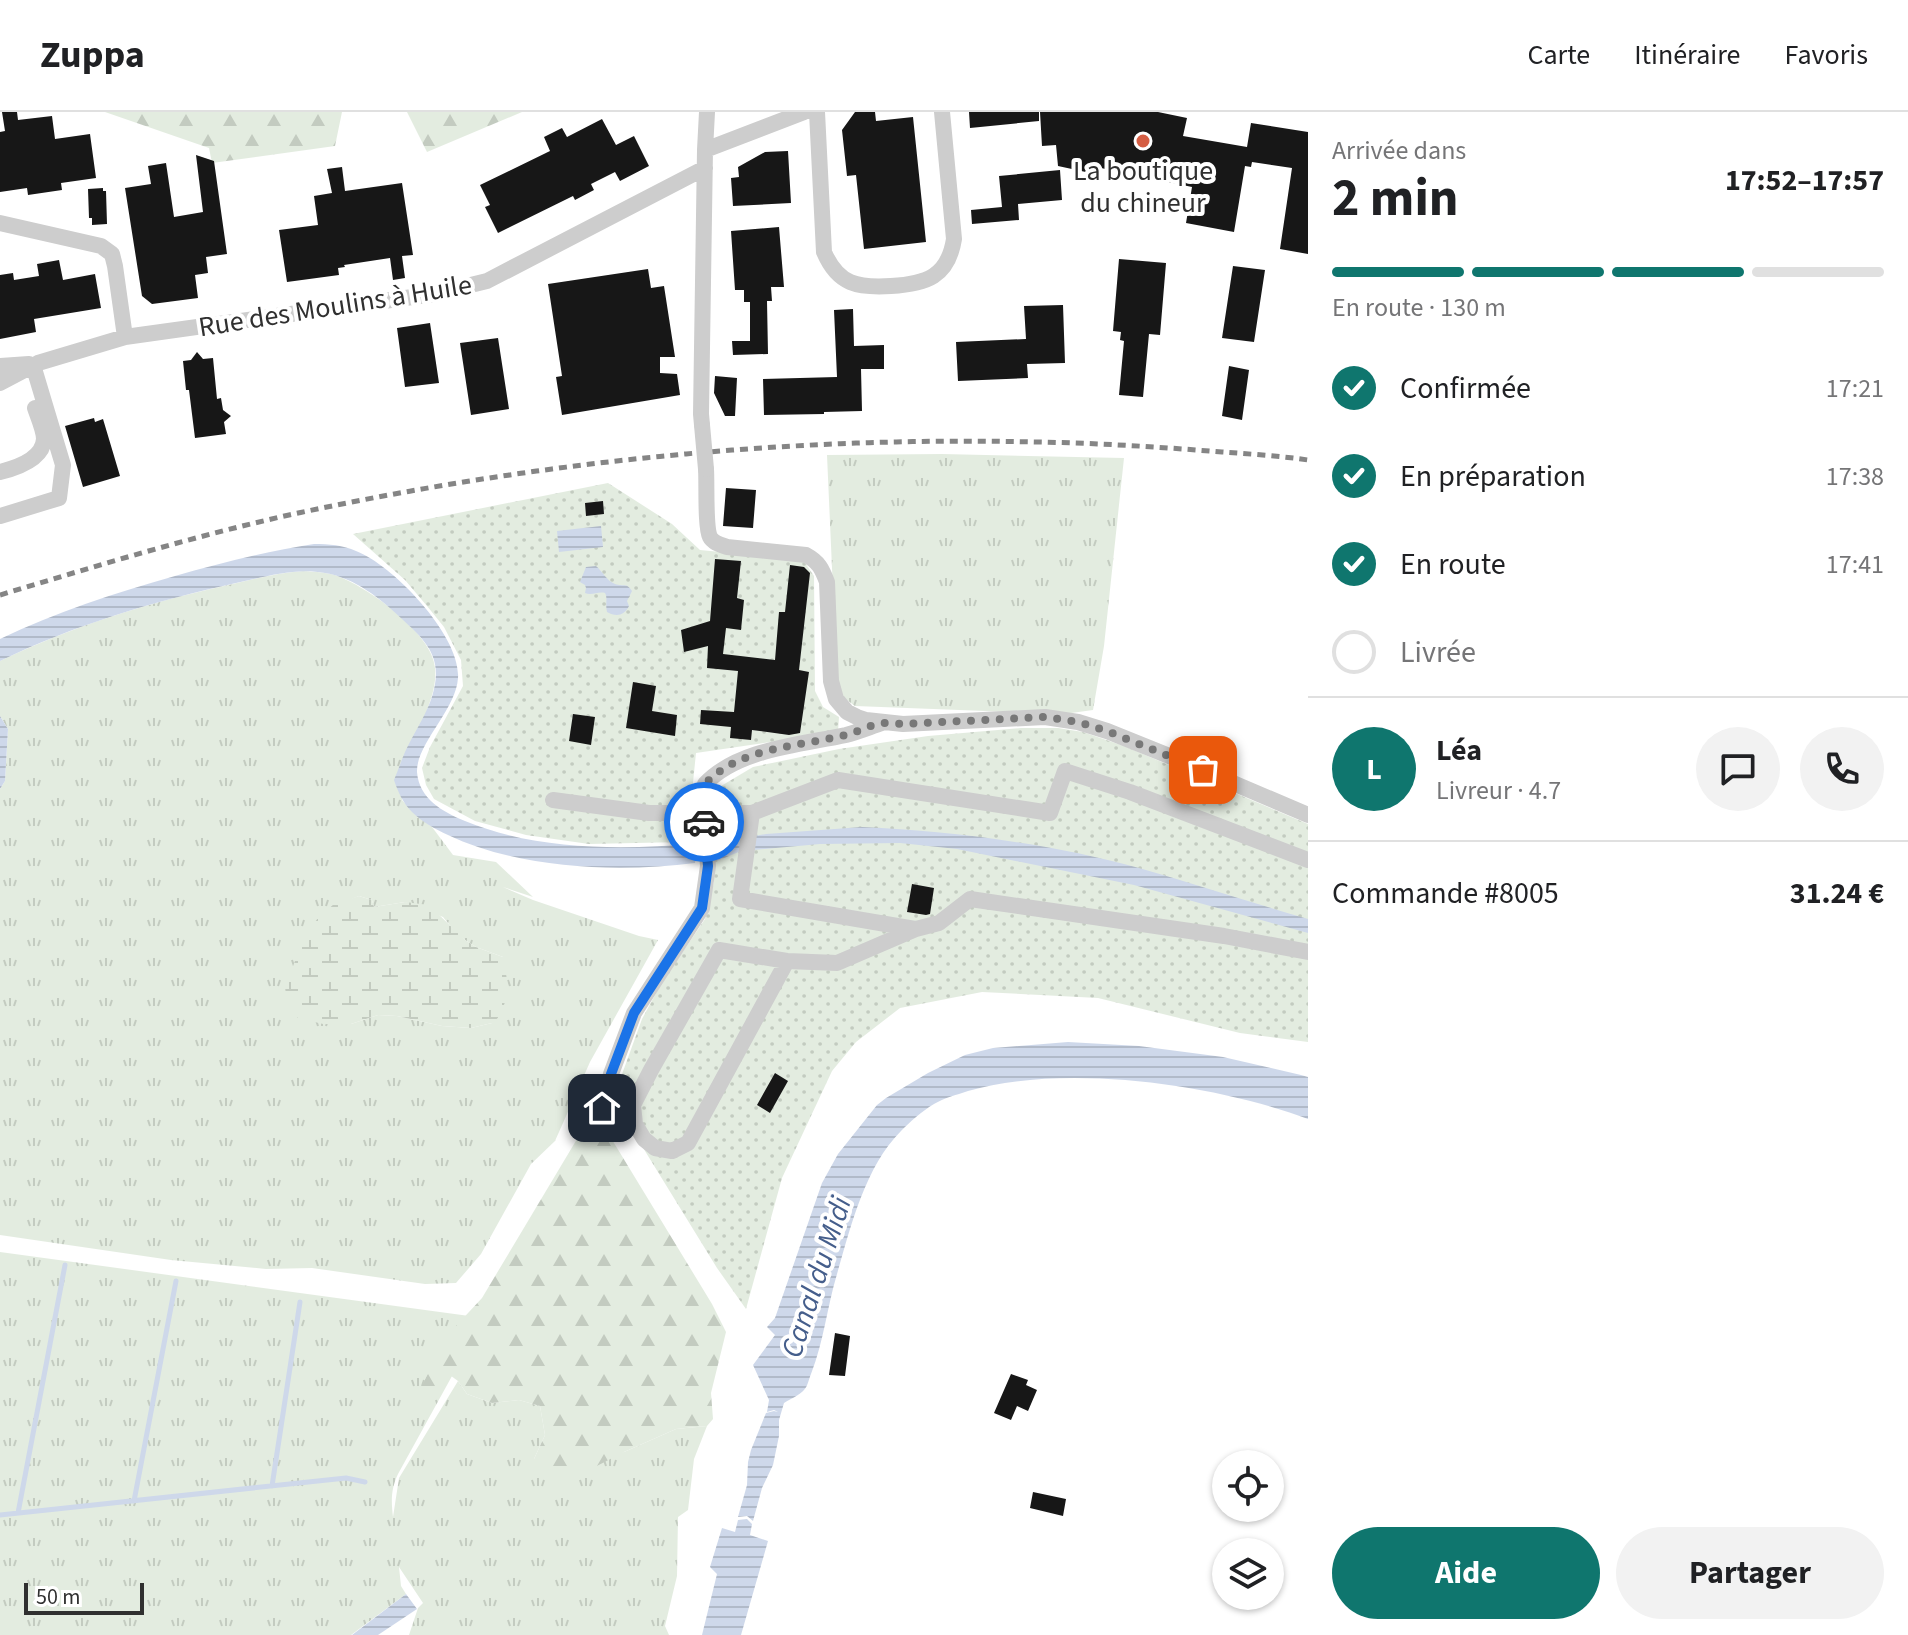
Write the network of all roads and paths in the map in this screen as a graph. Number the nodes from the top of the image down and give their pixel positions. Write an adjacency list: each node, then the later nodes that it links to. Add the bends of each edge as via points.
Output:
1 (707, 112): 5 (street)
2 (804, 112): 5 (street)
3 (817, 112): 4 (street, via 824,252 840,277 870,287 922,282 936,276 949,259 954,239)
4 (942, 112)
5 (705, 150): 6 (street)
6 (705, 168): 8 (street, Rue des Moulins à Huile, via 487,281 460,289); 14 (street, bridge, via 701,414 710,537 727,547 806,555 816,561 827,582 836,699 847,712)
7 (0, 223): 8 (street, via 101,246 112,254)
8 (125, 337): 10 (street, Rue des Moulins à Huile)
9 (0, 366): 10 (street, Rue des Moulins à Huile)
10 (32, 366): 11 (street, Rue des Moulins à Huile); 12 (street, via 44,439 38,454); 13 (street, via 63,465 59,498)
11 (0, 383)
12 (0, 472)
13 (0, 516)
14 (883, 723): 16 (street, via 741,759 705,784); 17 (street, via 1045,717 1078,722)
15 (553, 800): 16 (street, via 649,813)
16 (704, 814): 18 (street); 23 (street, via 708,866 702,908 634,1013)
17 (1308, 815)
18 (751, 819): 19 (street, via 838,780 1050,813 1065,771); 20 (street, via 740,899)
19 (1308, 860)
20 (916, 929): 21 (street, via 939,923 970,899); 22 (street, via 837,963)
21 (1308, 952)
22 (787, 961): 22 (street, via 719,950 633,1105 635,1124 655,1148 672,1151 688,1143)
23 (602, 1108)

